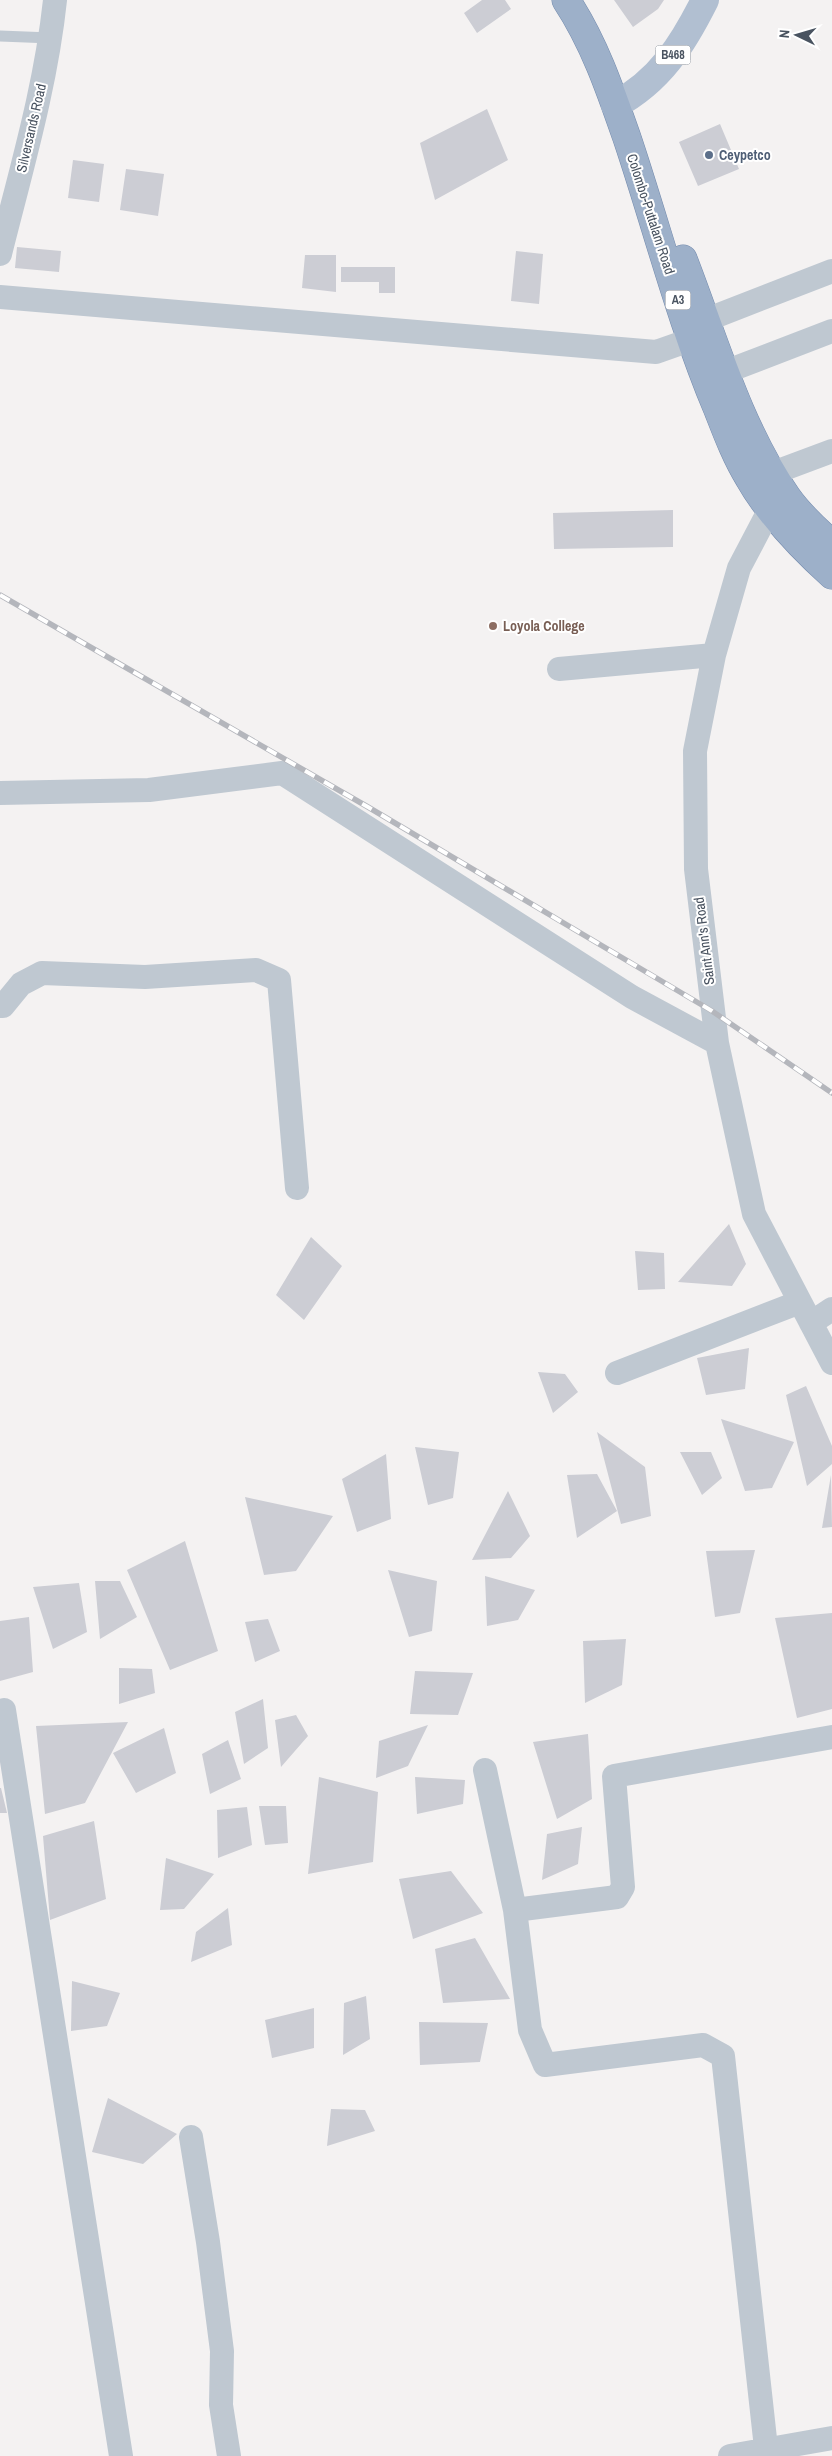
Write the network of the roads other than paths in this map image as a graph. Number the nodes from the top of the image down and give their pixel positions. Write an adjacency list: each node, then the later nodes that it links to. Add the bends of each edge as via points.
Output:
1 (55, 0): 6 (street, Silversands Road)
2 (566, 0): 7 (highway, Colombo-Puttalam Road / A3)
3 (582, 0): 7 (highway, Colombo-Puttalam Road / A3, via 600,28)
4 (705, 0): 7 (main road, B468, via 685,39 664,68)
5 (0, 36): 6 (lane)
6 (51, 38): 8 (street, Silversands Road)
7 (621, 102): 12 (highway, Colombo-Puttalam Road / A3, via 649,205)
8 (4, 224): 9 (street, Silversands Road)
9 (0, 254)
10 (832, 270): 12 (street)
11 (0, 297): 12 (street, via 656,352)
12 (698, 330): 14 (highway, Colombo-Puttalam Road / A3); 16 (highway, Colombo-Puttalam Road / A3, via 731,441 749,479)
13 (832, 330): 14 (street)
14 (726, 372): 16 (highway, Colombo-Puttalam Road / A3)
15 (832, 451): 16 (street)
16 (776, 491): 17 (highway, Colombo-Puttalam Road / A3); 18 (highway, Colombo-Puttalam Road / A3, via 800,546); 19 (street, Saint Ann's Road, via 739,568)
17 (832, 544)
18 (832, 575)
19 (714, 655): 20 (street); 23 (street, Saint Ann's Road, via 695,751 696,859)
20 (559, 669)
21 (0, 793): 23 (street, via 149,790 282,773 632,997)
22 (0, 1006): 24 (street, via 21,984 42,973 145,977 256,970 279,980)
23 (717, 1043): 26 (street, Saint Ann's Road, via 754,1214)
24 (297, 1188)
25 (832, 1309): 26 (street)
26 (806, 1313): 27 (street, Saint Ann's Road); 28 (street)
27 (832, 1363)
28 (617, 1373)
29 (4, 1710): 36 (street)
30 (832, 1737): 32 (street, via 614,1776 623,1887 617,1897)
31 (485, 1770): 32 (street)
32 (516, 1910): 35 (street, via 530,2030 545,2066 702,2045 723,2056)
33 (190, 2137): 37 (street, via 222,2351 221,2405)
34 (832, 2438): 35 (street)
35 (766, 2448): 38 (street)
36 (121, 2456)
37 (229, 2456)
38 (730, 2456)

